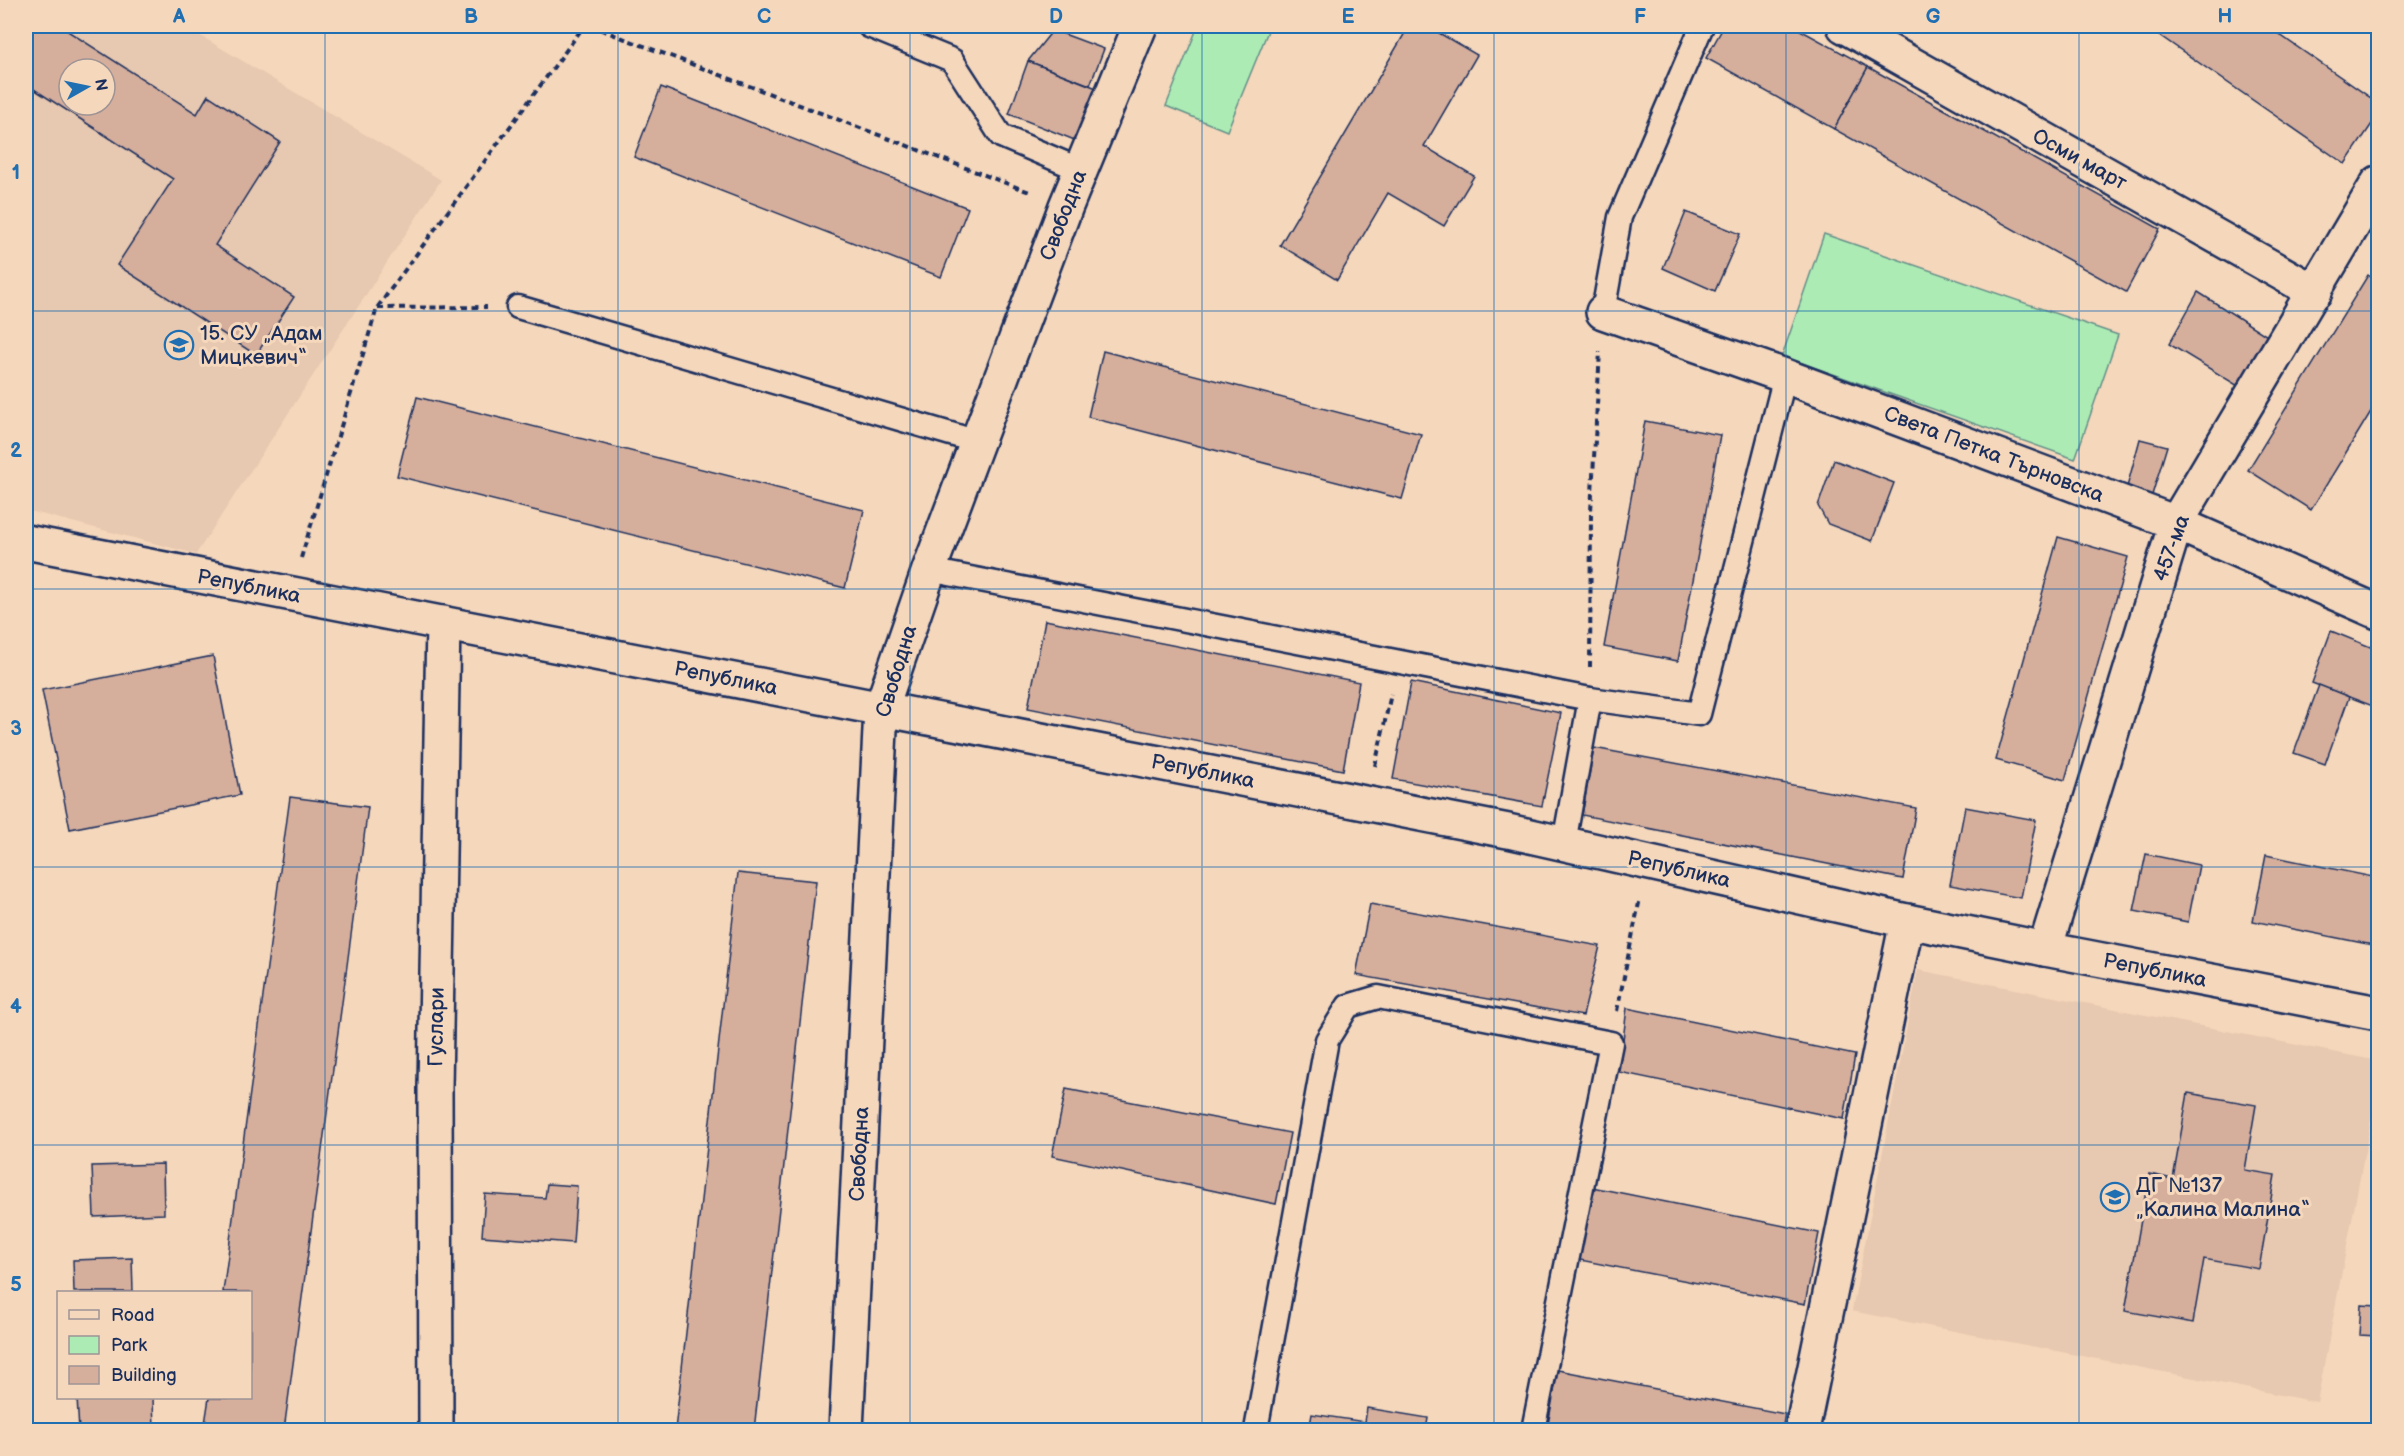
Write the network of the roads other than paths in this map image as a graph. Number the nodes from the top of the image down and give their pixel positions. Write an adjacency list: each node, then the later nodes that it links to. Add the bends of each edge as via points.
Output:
1 (869, 26): 5 (lane, via 952,60 1001,136)
2 (1140, 26): 5 (street, Свободна)
3 (1702, 26): 9 (lane, via 1620,217)
4 (1844, 26): 7 (street, Осми март)
5 (1081, 170): 11 (street, Свободна)
6 (2379, 183): 7 (street, 457-ма)
7 (2315, 292): 12 (street, 457-ма)
8 (518, 307): 11 (lane)
9 (1603, 312): 10 (street, Света Петка Търновска)
10 (1785, 376): 12 (street, Света Петка Търновска); 17 (lane, via 1699,714)
11 (978, 442): 14 (street, Свободна)
12 (2176, 523): 15 (street, Света Петка Търновска); 21 (street, 457-ма)
13 (26, 542): 16 (street, Република)
14 (929, 570): 17 (lane); 18 (street, Свободна)
15 (2379, 612)
16 (443, 623): 18 (street, Република); 23 (street, Гуслари, via 435,1088)
17 (1590, 699): 19 (lane)
18 (881, 709): 19 (street, Република); 24 (street, Свободна)
19 (1564, 843): 20 (street, Република)
20 (1907, 921): 21 (street, Република); 27 (street)
21 (2045, 949): 22 (street, Република)
22 (2379, 1013)
23 (436, 1431)
24 (846, 1431)
25 (1256, 1431): 26 (lane, via 1327,1040 1348,1006 1378,997 1611,1043)
26 (1533, 1431)
27 (1802, 1431)

